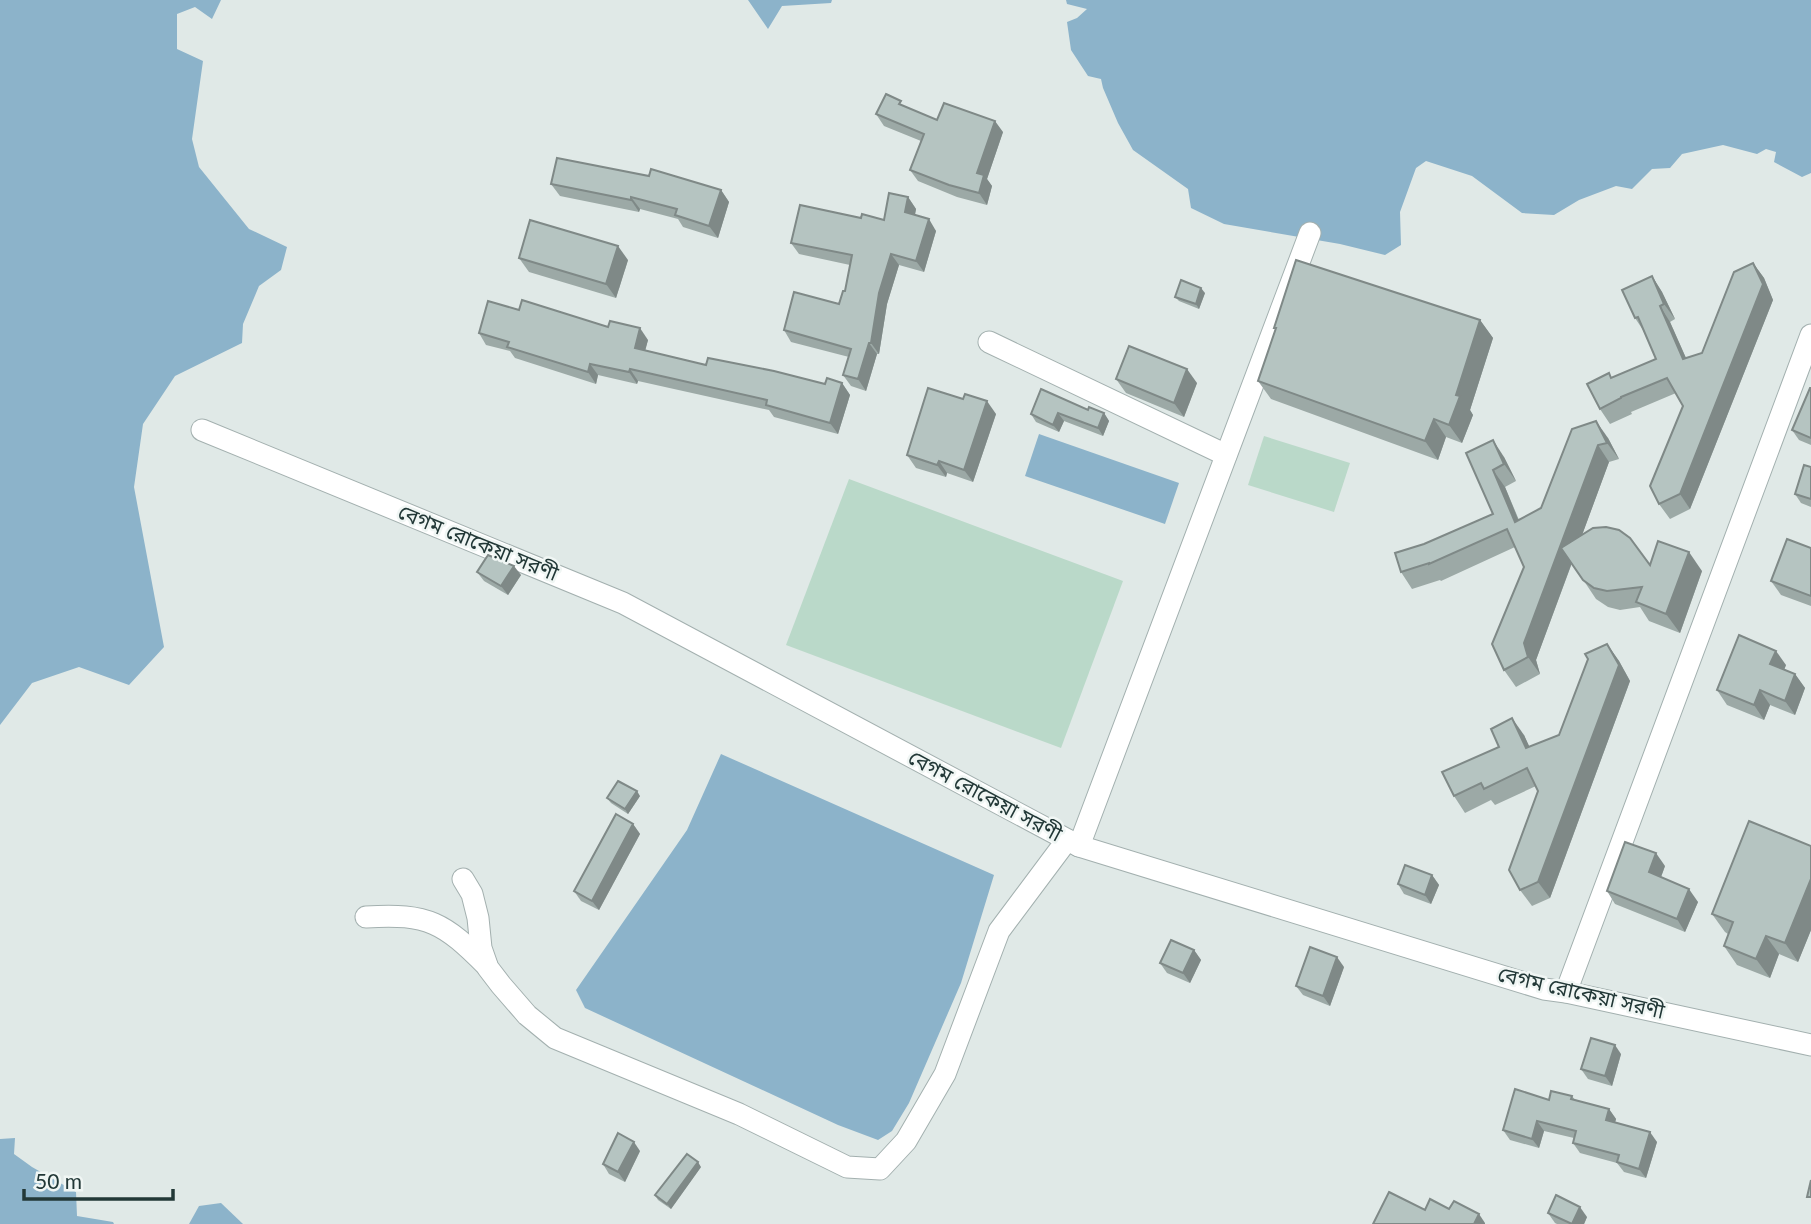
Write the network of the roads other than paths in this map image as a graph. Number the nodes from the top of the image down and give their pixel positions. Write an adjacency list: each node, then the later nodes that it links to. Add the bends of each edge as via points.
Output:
1 (1310, 233): 5 (street)
2 (1811, 335): 10 (street)
3 (989, 342): 5 (street)
4 (202, 430): 6 (street, বেগম রোকেয়া সরণী, via 623,603)
5 (1226, 455): 6 (street)
6 (1073, 843): 9 (street, via 999,931 945,1074 906,1141 880,1169 847,1167 739,1114 555,1038 527,1015); 10 (street, বেগম রোকেয়া সরণী)
7 (463, 879): 9 (street, via 472,894)
8 (366, 917): 9 (street, via 413,917 439,925)
9 (488, 968)
10 (1566, 992): 11 (street, বেগম রোকেয়া সরণী)
11 (1811, 1045)

